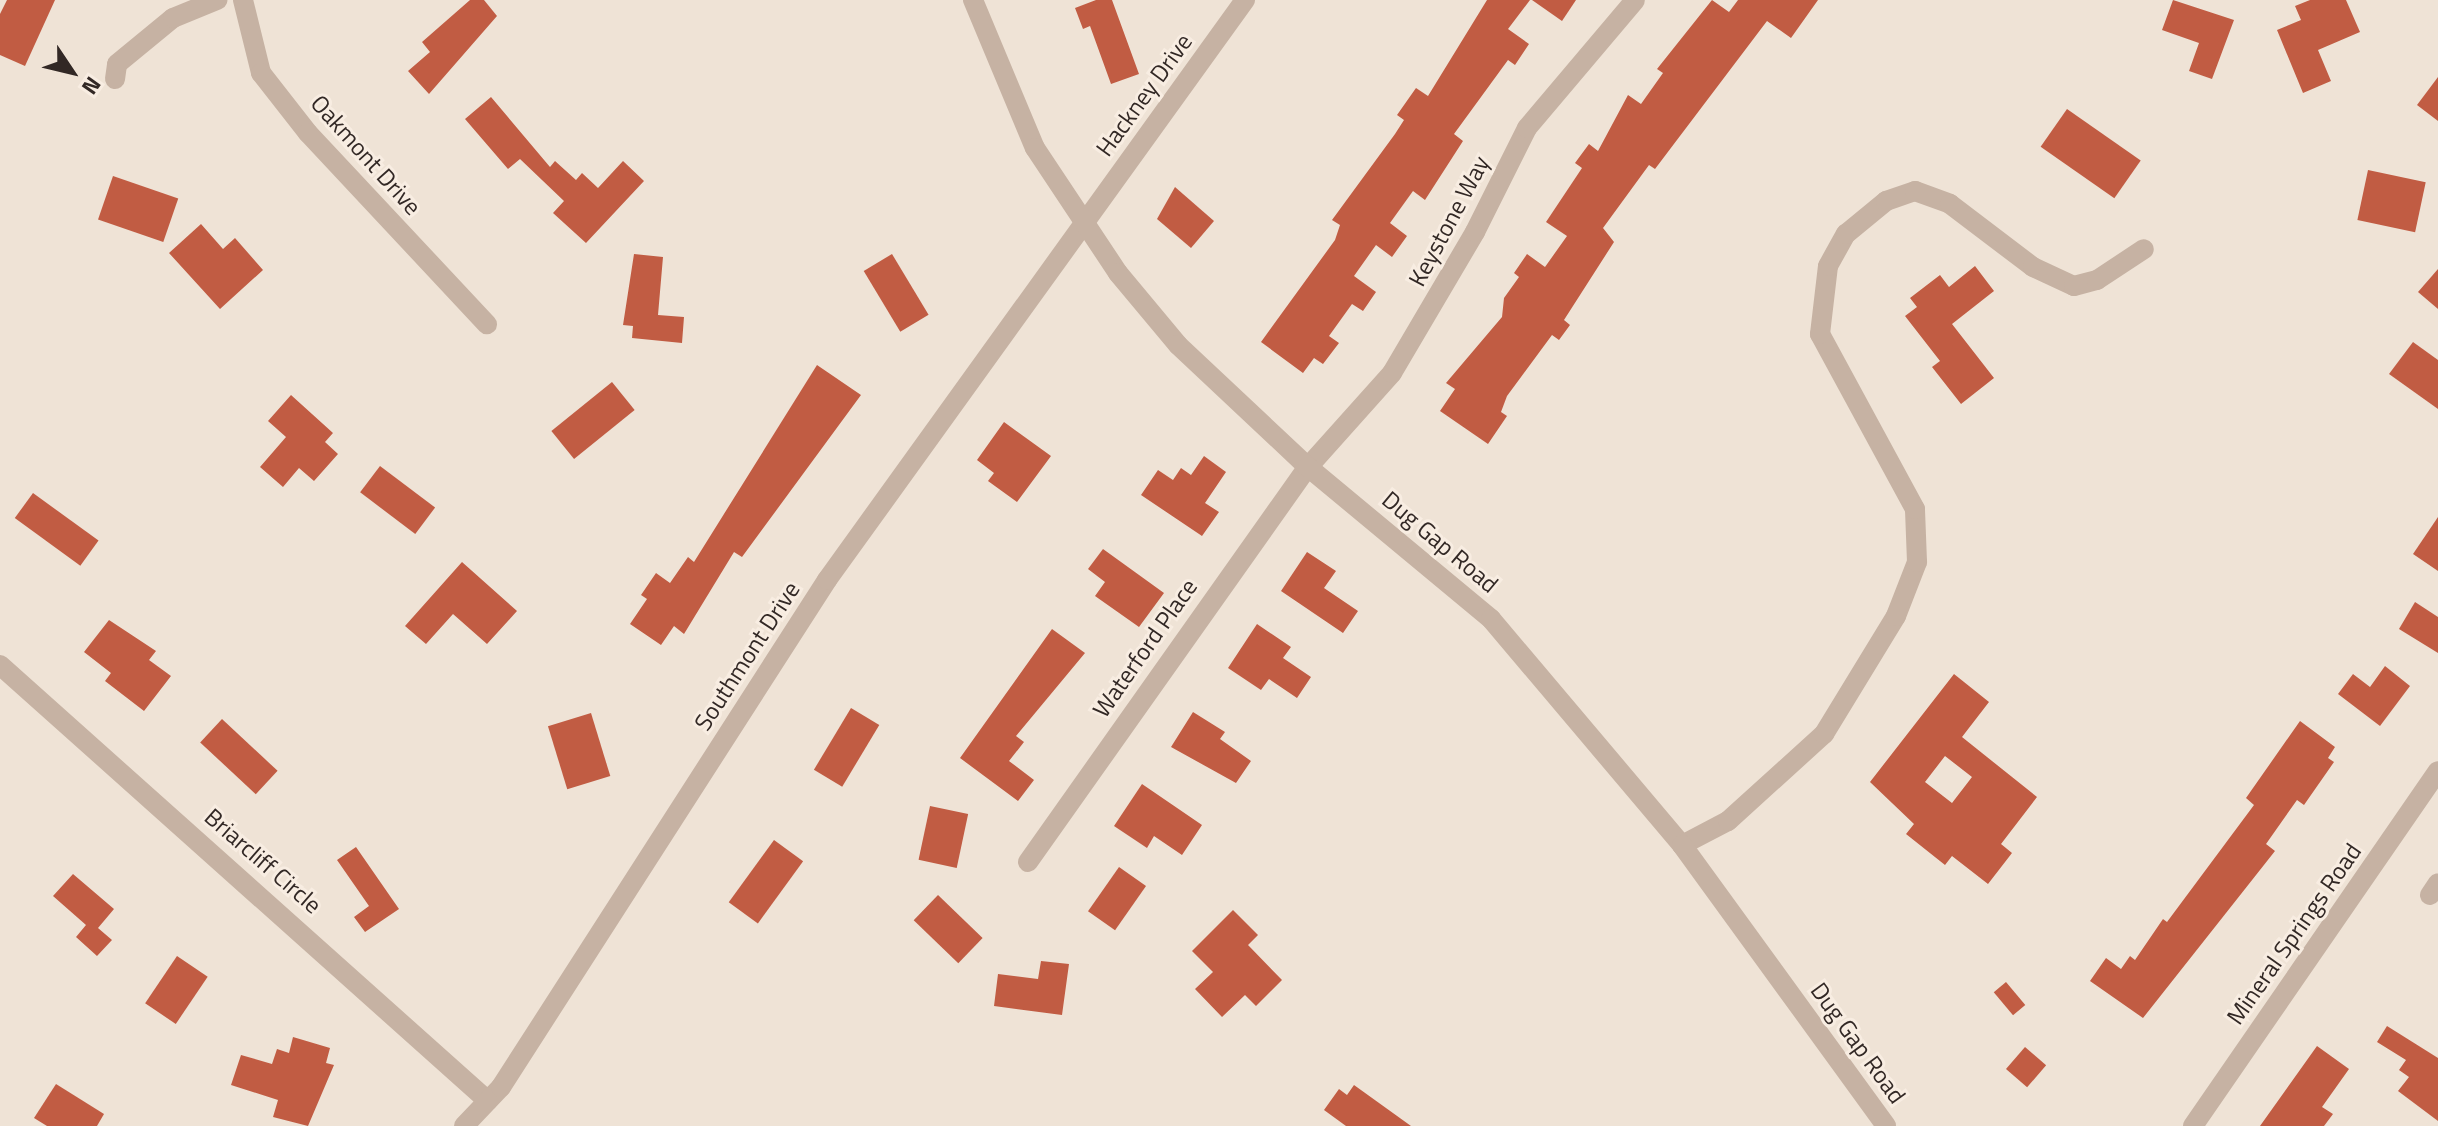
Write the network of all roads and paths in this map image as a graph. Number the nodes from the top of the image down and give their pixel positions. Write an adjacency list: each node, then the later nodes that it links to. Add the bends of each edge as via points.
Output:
1 (217, 0): 6 (street, via 173,18 117,64)
2 (243, 0): 9 (street, Oakmont Drive, via 261,73 308,133)
3 (973, 0): 7 (street, Dug Gap Road, via 1035,148)
4 (1245, 0): 7 (street, Hackney Drive)
5 (1635, 0): 10 (street, Keystone Way, via 1527,128 1475,232 1392,373)
6 (115, 79)
7 (1085, 221): 10 (street, Dug Gap Road, via 1118,273 1178,345); 15 (street, Southmont Drive, via 827,580)
8 (2144, 249): 13 (street, via 2097,280 2074,286 2033,267 1950,204 1915,191 1886,201 1846,234 1828,266 1820,334 1915,509 1917,562 1896,616 1824,734 1728,821)
9 (487, 324)
10 (1308, 467): 13 (street, Dug Gap Road, via 1491,619); 14 (street, Waterford Place)
11 (0, 665): 15 (street, Briarcliff Circle, via 304,931)
12 (2438, 771): 18 (street, Mineral Springs Road)
13 (1682, 845): 17 (street, Dug Gap Road)
14 (1028, 862)
15 (488, 1101): 16 (street, Southmont Drive)
16 (464, 1126)
17 (1886, 1126)
18 (2193, 1126)

